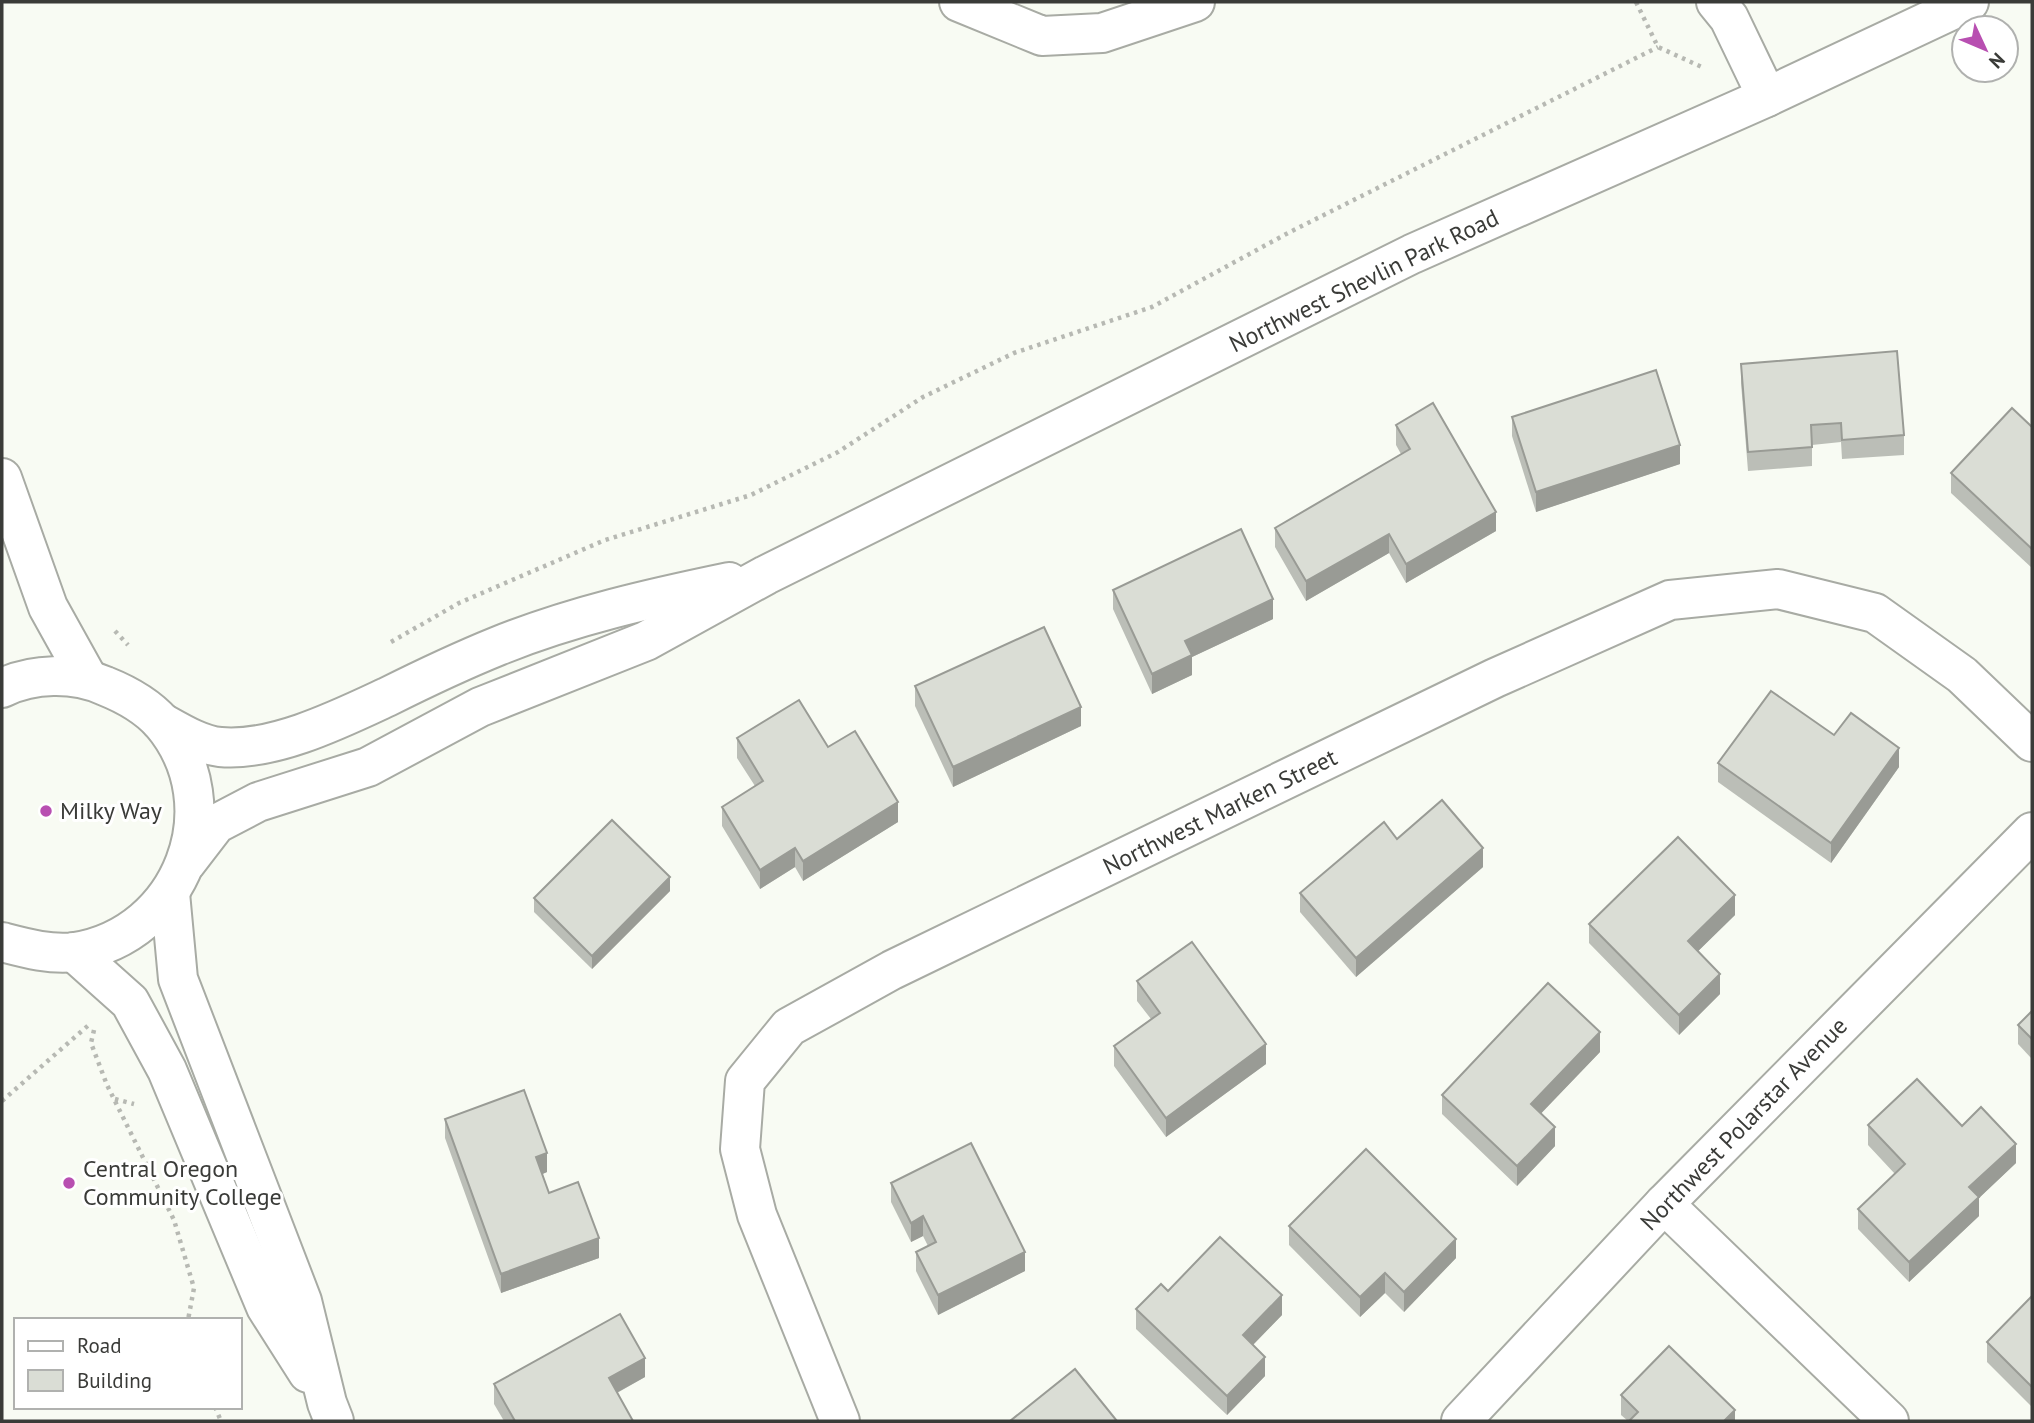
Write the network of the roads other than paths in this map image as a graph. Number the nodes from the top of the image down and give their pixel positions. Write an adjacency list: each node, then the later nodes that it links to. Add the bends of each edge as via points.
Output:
1 (959, 2): 2 (street, via 1042,36 1102,33)
2 (1195, 2)
3 (1716, 2): 5 (street, via 1729,18)
4 (1969, 2): 5 (street, Northwest Shevlin Park Road)
5 (1767, 97): 7 (street, Northwest Shevlin Park Road, via 1412,254)
6 (2, 478): 8 (street, via 48,607)
7 (766, 575): 10 (street, Northwest Shevlin Park Road, via 632,603 500,646 302,734 248,746 218,747); 13 (street, Northwest Shevlin Park Road, via 646,642 480,707 368,767 258,802 216,824)
8 (89, 679): 9 (street, via 51,676); 10 (street, via 128,695)
9 (2, 688)
10 (161, 722): 13 (street, via 182,755 194,793 195,825)
11 (2032, 742): 18 (street, Northwest Marken Street, via 1962,674 1875,613 1778,589 1670,600 1470,690 892,970 789,1027 745,1081 740,1149 757,1214)
12 (2032, 832): 16 (street, Northwest Polarstar Avenue)
13 (178, 878): 15 (street, Northwest Shevlin Park Road, via 145,920 112,941); 17 (street, via 178,979 302,1301)
14 (2, 942): 15 (street, Northwest Shevlin Park Road, via 38,951)
15 (74, 952): 17 (street, via 130,1002 167,1069 266,1307)
16 (1664, 1204): 19 (street, Northwest Polarstar Avenue); 20 (street)
17 (331, 1412)
18 (840, 1421)
19 (1461, 1421)
20 (1889, 1421)

